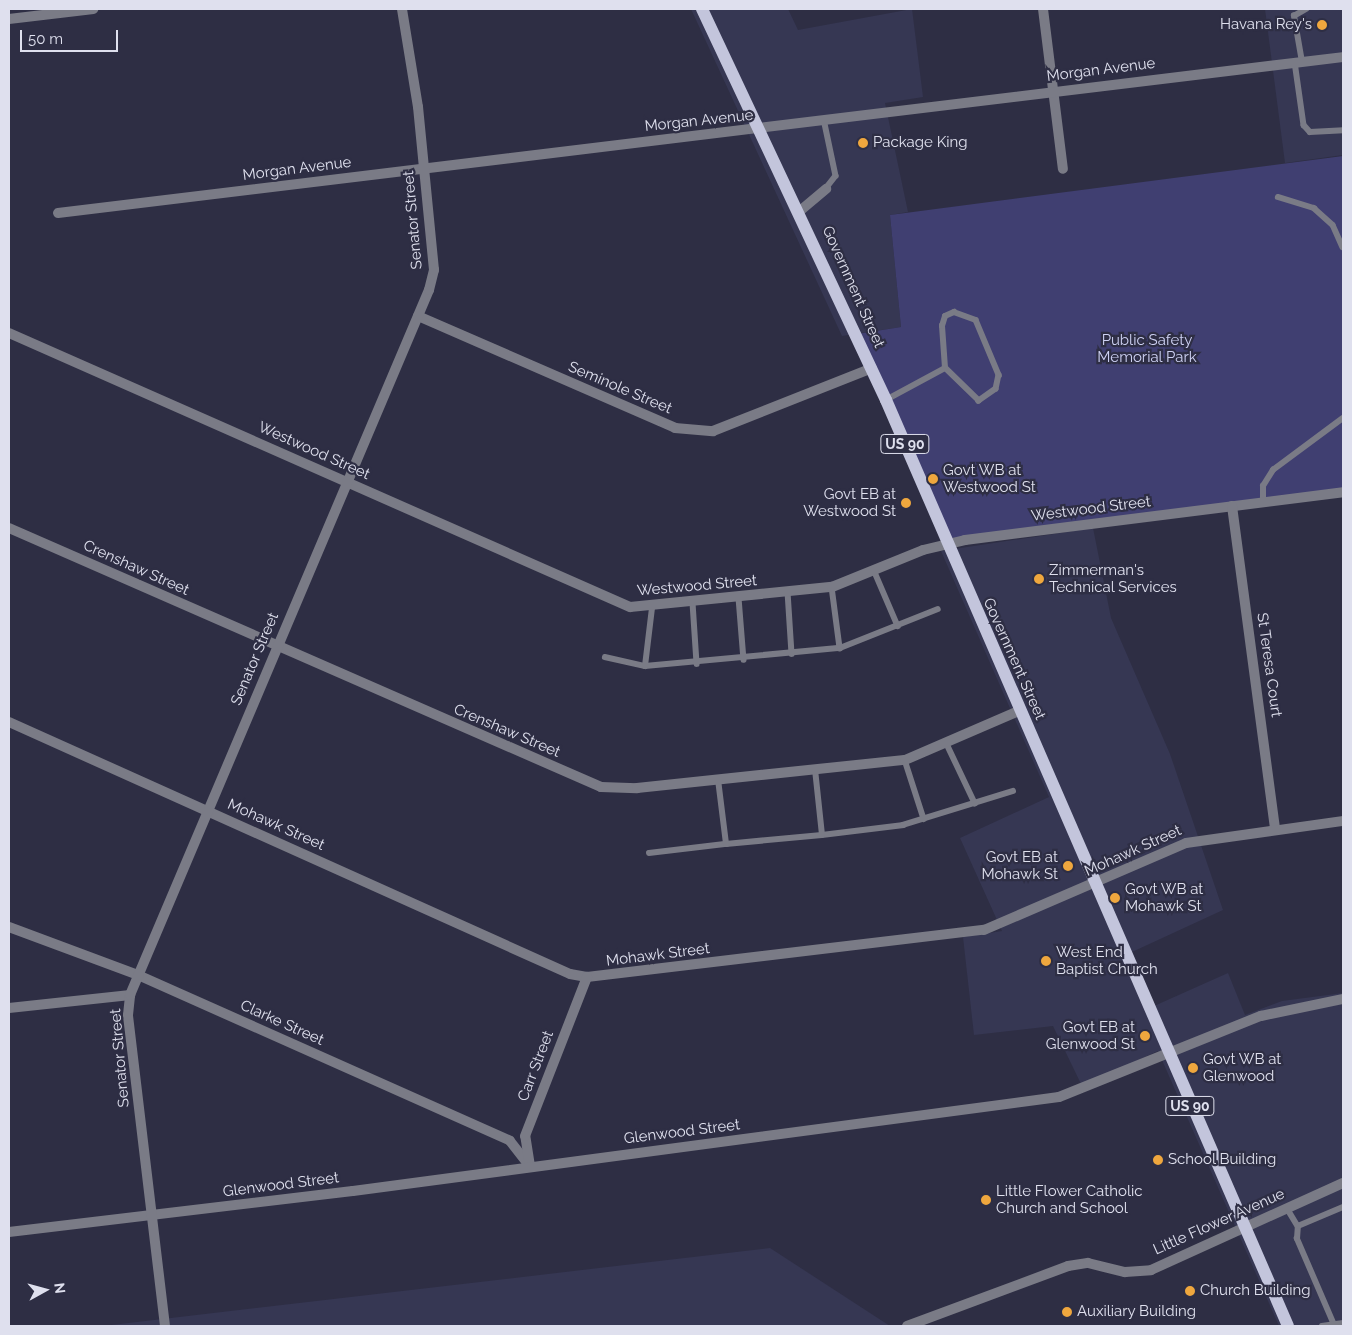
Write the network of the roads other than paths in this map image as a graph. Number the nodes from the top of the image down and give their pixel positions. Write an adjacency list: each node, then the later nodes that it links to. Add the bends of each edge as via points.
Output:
1 (93, 9): 6 (street)
2 (402, 9): 13 (street, Senator Street)
3 (702, 9): 11 (main road, Government Street / US 90)
4 (1043, 9): 9 (street)
5 (1306, 9): 8 (lane, via 1294,16)
6 (9, 19)
7 (1343, 57): 8 (street, Morgan Avenue)
8 (1298, 62): 9 (street, Morgan Avenue); 12 (lane, via 1304,125 1310,132)
9 (1053, 90): 10 (street, Morgan Avenue); 14 (street)
10 (824, 119): 11 (street, Morgan Avenue); 15 (lane, via 836,176)
11 (763, 130): 13 (street, Morgan Avenue); 17 (main road, Government Street / US 90)
12 (1343, 130)
13 (424, 168): 18 (street, Morgan Avenue); 20 (street, Senator Street, via 434,270)
14 (1063, 169)
15 (826, 189): 17 (street)
16 (1278, 197): 19 (lane, via 1314,208 1333,225)
17 (801, 210): 22 (main road, Government Street / US 90)
18 (58, 213)
19 (1343, 248)
20 (418, 316): 22 (street, Seminole Street, via 675,428 713,431); 26 (street, Senator Street)
21 (9, 332): 26 (street, Westwood Street)
22 (872, 368): 24 (main road, Government Street / US 90)
23 (945, 368): 23 (lane, via 979,401 996,389 999,375 990,346 976,320 966,313 945,316); 24 (lane)
24 (886, 400): 31 (main road, Government Street / US 90)
25 (1343, 418): 28 (lane, via 1273,470 1263,486)
26 (346, 482): 37 (street, Westwood Street, via 630,607); 40 (street, Senator Street)
27 (1343, 492): 28 (street, Westwood Street)
28 (1263, 502): 29 (street, Westwood Street)
29 (1232, 506): 31 (street, Westwood Street); 58 (street, St Teresa Court)
30 (9, 528): 40 (street, Crenshaw Street)
31 (947, 544): 32 (street, Westwood Street); 47 (main road, Government Street / US 90)
32 (874, 570): 33 (street, Westwood Street); 39 (lane)
33 (832, 587): 34 (street, Westwood Street); 41 (lane)
34 (788, 592): 35 (street, Westwood Street); 42 (lane)
35 (739, 598): 36 (street, Westwood Street); 44 (lane)
36 (693, 603): 37 (street, Westwood Street); 45 (lane)
37 (652, 608): 46 (lane)
38 (938, 609): 39 (lane)
39 (898, 626): 41 (lane)
40 (276, 646): 52 (street, Crenshaw Street, via 601,787); 55 (street, Senator Street)
41 (840, 648): 42 (lane)
42 (792, 654): 44 (lane)
43 (605, 657): 46 (lane)
44 (744, 660): 45 (lane)
45 (697, 664): 46 (lane)
46 (645, 666)
47 (1019, 711): 49 (street, Crenshaw Street); 62 (main road, Government Street / US 90)
48 (9, 722): 55 (street, Mohawk Street)
49 (946, 742): 50 (street, Crenshaw Street); 54 (lane)
50 (905, 760): 51 (street, Crenshaw Street); 56 (lane)
51 (815, 770): 52 (street, Crenshaw Street); 59 (lane)
52 (718, 780): 60 (lane)
53 (1013, 791): 54 (lane)
54 (975, 804): 56 (lane)
55 (208, 812): 64 (street, Senator Street); 65 (street, Mohawk Street, via 570,974)
56 (924, 819): 59 (lane)
57 (1343, 821): 58 (street, Mohawk Street)
58 (1275, 829): 62 (street, Mohawk Street, via 1186,843)
59 (822, 835): 60 (lane)
60 (726, 844): 61 (lane)
61 (649, 853)
62 (1098, 883): 65 (street, Mohawk Street, via 984,930); 69 (main road, Government Street / US 90)
63 (9, 927): 64 (street, Clarke Street)
64 (138, 976): 66 (street, Senator Street); 70 (street, Clarke Street, via 510,1141)
65 (587, 977): 70 (street, Carr Street, via 525,1136)
66 (130, 995): 68 (street); 74 (street, Senator Street, via 128,1015)
67 (1343, 999): 69 (street, Glenwood Street, via 1260,1016)
68 (9, 1008)
69 (1167, 1055): 70 (street, Glenwood Street, via 1059,1097); 76 (main road, Government Street / US 90)
70 (530, 1167): 74 (street, Glenwood Street)
71 (1343, 1184): 73 (street, Little Flower Avenue)
72 (1343, 1207): 75 (lane)
73 (1287, 1208): 75 (lane); 76 (street, Little Flower Avenue)
74 (152, 1215): 77 (street, Glenwood Street); 80 (street, Senator Street)
75 (1298, 1226): 79 (lane, via 1297,1239)
76 (1242, 1227): 81 (street, Little Flower Avenue, via 1151,1270 1124,1272 1088,1263 1068,1266); 82 (main road, Government Street / US 90)
77 (9, 1232)
78 (1343, 1323): 79 (lane)
79 (1334, 1325): 83 (lane)
80 (165, 1326)
81 (907, 1326)
82 (1288, 1326)
83 (1322, 1326)

